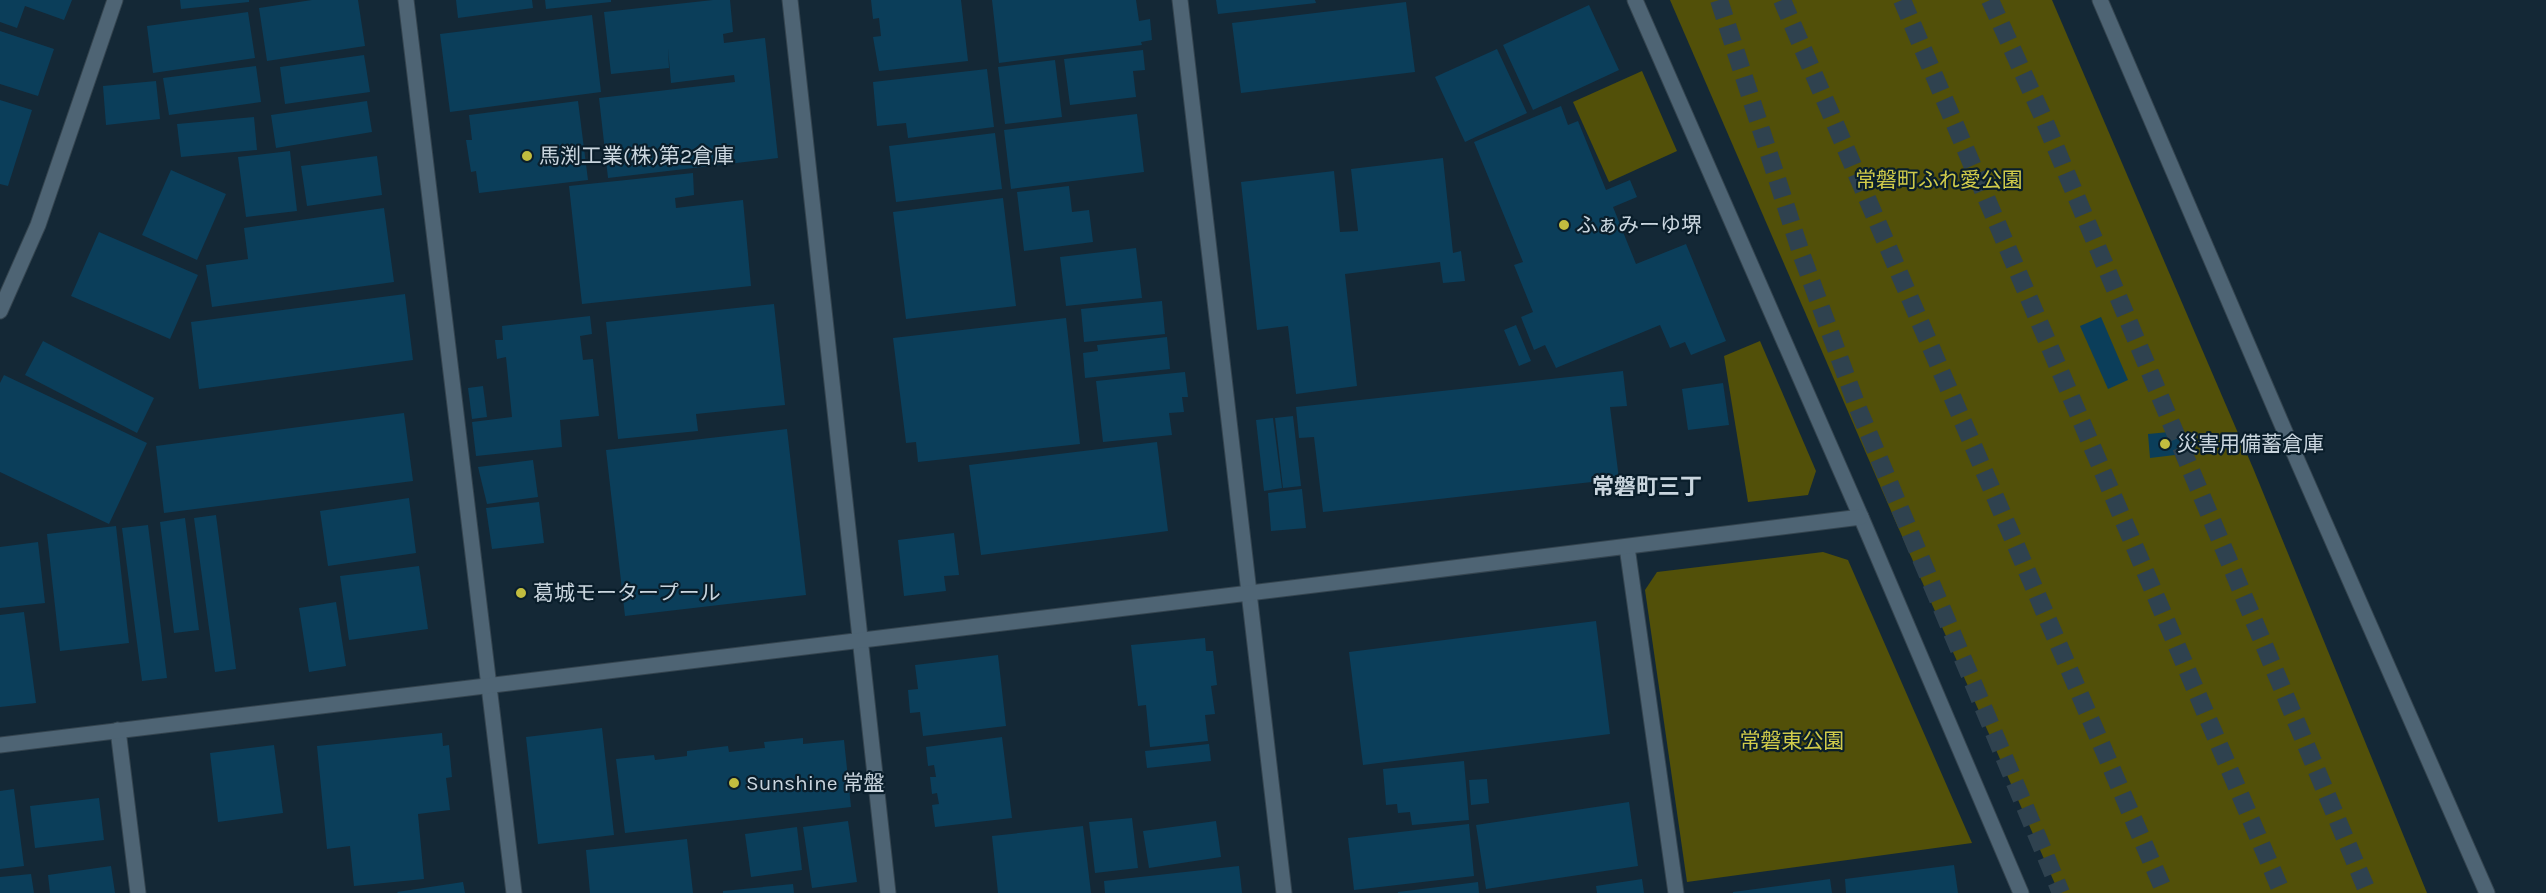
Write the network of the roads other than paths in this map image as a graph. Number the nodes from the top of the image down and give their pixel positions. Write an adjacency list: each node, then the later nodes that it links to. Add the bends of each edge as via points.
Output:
1 (115, 0): 7 (street, via 38,225)
2 (406, 0): 12 (street)
3 (790, 0): 11 (street)
4 (1180, 0): 10 (street)
5 (1635, 0): 8 (street)
6 (2100, 0): 21 (street)
7 (0, 311)
8 (1861, 517): 9 (street); 20 (street)
9 (1627, 547): 10 (street); 19 (street)
10 (1249, 594): 11 (street); 18 (street)
11 (859, 641): 12 (street); 17 (street)
12 (488, 684): 13 (street); 16 (street)
13 (118, 730): 14 (street); 15 (street)
14 (0, 745)
15 (138, 893)
16 (514, 893)
17 (888, 893)
18 (1284, 893)
19 (1676, 893)
20 (2021, 893)
21 (2487, 893)

